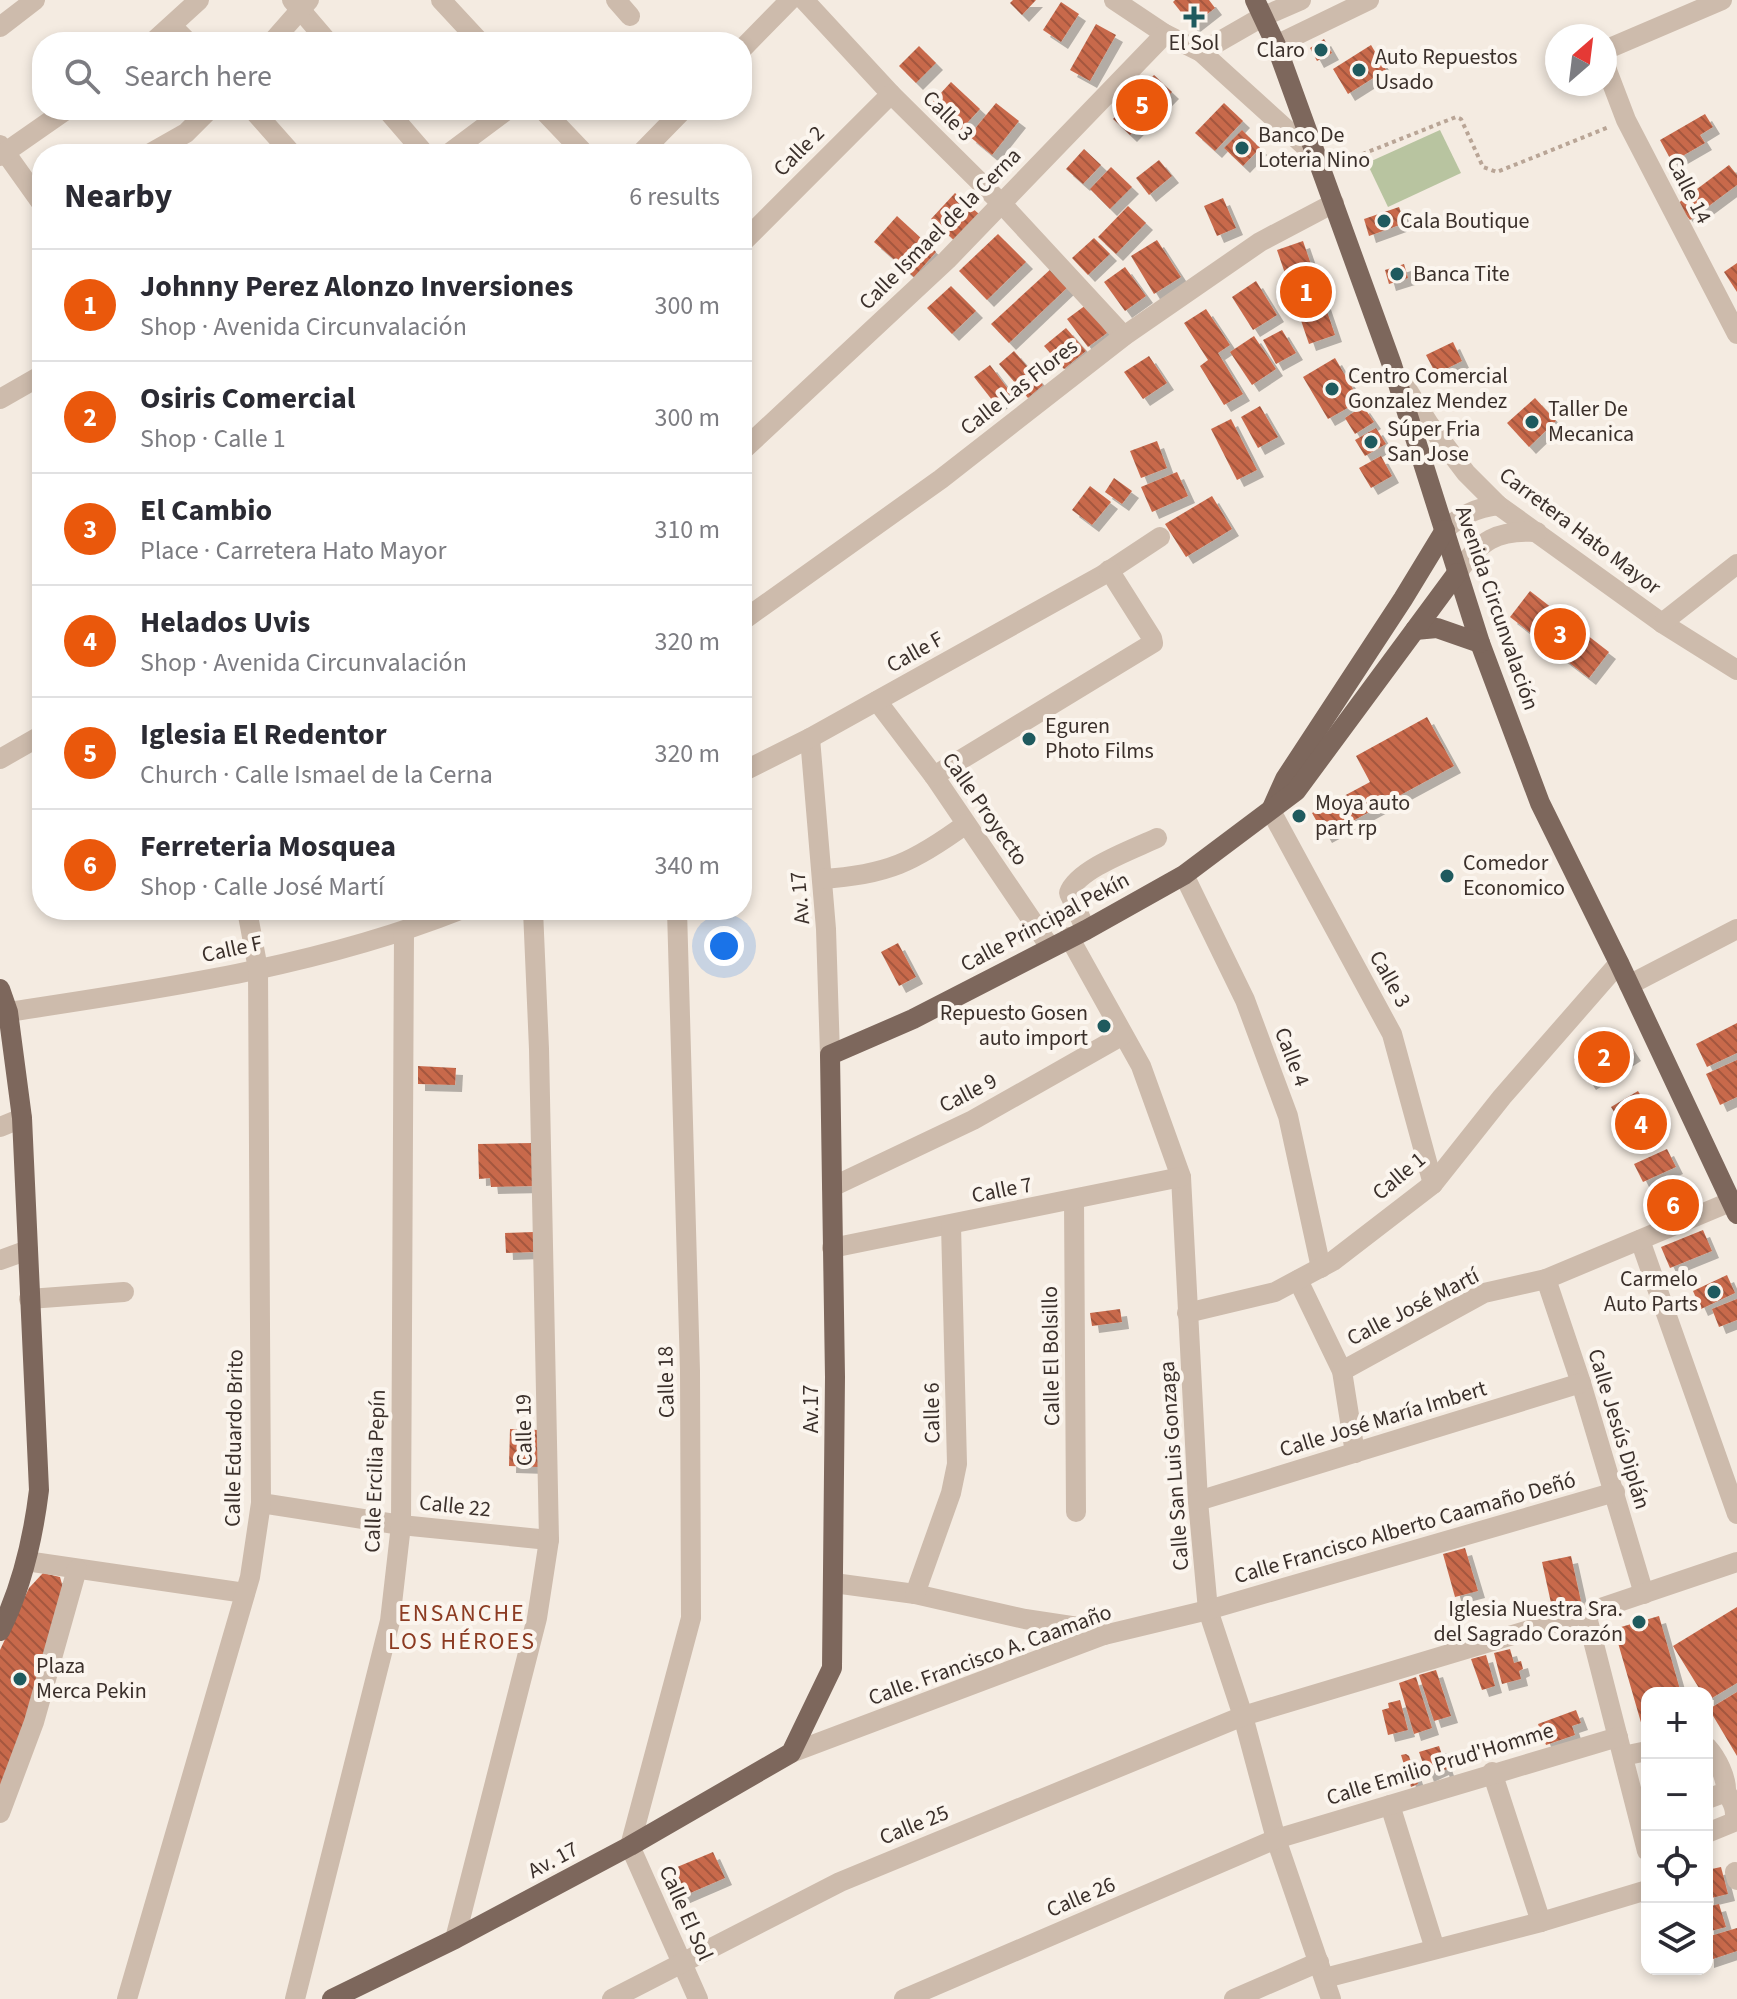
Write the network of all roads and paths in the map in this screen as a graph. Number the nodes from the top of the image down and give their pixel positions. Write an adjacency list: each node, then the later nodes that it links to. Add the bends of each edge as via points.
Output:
1 (35, 0): 17 (street)
2 (199, 0): 16 (street)
3 (441, 0): 22 (street)
4 (616, 0): 15 (street)
5 (790, 0): 24 (street)
6 (804, 0): 28 (street, Calle 3)
7 (1114, 0): 23 (street)
8 (1301, 0): 13 (street)
9 (1369, 0): 25 (street)
10 (1722, 0): 26 (street)
11 (1733, 0): 14 (street)
12 (301, 3): 20 (street); 21 (street)
13 (1258, 8): 25 (main road, Avenida Circunvalación); 27 (street)
14 (1737, 8)
15 (630, 16)
16 (172, 26): 18 (street); 19 (street)
17 (0, 27)
18 (165, 32)
19 (178, 32)
20 (279, 32)
21 (321, 32)
22 (471, 32)
23 (1165, 34): 27 (street); 48 (street, Calle Ismael de la Cerna)
24 (752, 39)
25 (1276, 45): 45 (main road, Avenida Circunvalación)
26 (1617, 45)
27 (1201, 52): 45 (street)
28 (891, 94): 48 (street, Calle 3); 49 (street, Calle 2)
29 (1617, 96): 37 (street, Calle 14)
30 (50, 120): 44 (street)
31 (199, 120): 38 (street)
32 (262, 120): 39 (street)
33 (396, 120): 40 (street)
34 (494, 120): 41 (street)
35 (553, 120): 42 (street)
36 (673, 120): 43 (street)
37 (1626, 120): 45 (path, via 1497,172 1483,167 1456,117); 50 (street, Calle 14)
38 (167, 144)
39 (283, 144)
40 (416, 144)
41 (461, 144)
42 (575, 144)
43 (650, 144)
44 (2, 151): 46 (street)
45 (1320, 164): 47 (main road, Avenida Circunvalación)
46 (32, 191)
47 (1334, 203): 51 (street, Calle Las Flores, via 1260,242); 52 (main road, Avenida Circunvalación)
48 (1002, 204): 51 (street, Calle 3); 55 (street, Calle Ismael de la Cerna)
49 (752, 233)
50 (1737, 334)
51 (1124, 336): 63 (street, Calle Las Flores, via 941,479)
52 (1392, 365): 56 (street, Carretera Hato Mayor, via 1466,473); 57 (main road, Avenida Circunvalación)
53 (32, 381): 54 (street)
54 (0, 399)
55 (752, 442)
56 (1498, 505): 57 (street, via 1466,513); 58 (street, Carretera Hato Mayor)
57 (1445, 530): 62 (main road, Avenida Circunvalación); 74 (main road, Calle Principal Pekín, via 1285,779)
58 (1537, 532): 62 (street, via 1495,536); 64 (street, Carretera Hato Mayor)
59 (1160, 537): 61 (street, Calle F)
60 (1737, 564): 64 (street)
61 (1109, 570): 68 (street, Calle F); 73 (street, via 1153,643)
62 (1457, 573): 65 (main road, Calle Principal Pekín); 66 (main road, Avenida Circunvalación)
63 (752, 614)
64 (1662, 623): 67 (street, Carretera Hato Mayor)
65 (1415, 630): 66 (main road, via 1437,628); 74 (main road, Calle Principal Pekín, via 1296,791)
66 (1480, 643): 87 (main road, Avenida Circunvalación, via 1540,803)
67 (1737, 670)
68 (877, 701): 69 (street, Calle F); 73 (street, Calle Proyecto)
69 (810, 738): 72 (street, Calle F); 78 (street, Av. 17)
70 (32, 741): 71 (street)
71 (0, 759)
72 (752, 767)
73 (934, 776): 75 (street, Calle Proyecto)
74 (1271, 811): 77 (main road, Calle Principal Pekín); 97 (street, Calle 3, via 1392,1034)
75 (966, 824): 78 (street, via 884,871); 86 (street, Calle Proyecto)
76 (1157, 838): 85 (street, Calle San Luis Gonzaga, via 1082,875 1071,886)
77 (1184, 875): 85 (main road, Calle Principal Pekín); 106 (street, Calle 4, via 1245,1000 1288,1116)
78 (822, 879): 93 (street, Av. 17)
79 (249, 920): 88 (street, Calle Eduardo Brito)
80 (435, 920): 84 (street, Calle F)
81 (533, 920): 121 (street, Calle 19)
82 (677, 920): 146 (street, Calle 18, via 691,1618)
83 (1737, 929): 89 (street)
84 (404, 932): 88 (street, Calle F); 120 (street, Calle Ercilia Pepín)
85 (1078, 934): 86 (main road, Calle Principal Pekín); 92 (street, Calle San Luis Gonzaga)
86 (1050, 947): 93 (main road, Calle Principal Pekín, via 913,1019)
87 (1619, 963): 89 (main road, Avenida Circunvalación); 97 (street, Calle 1)
88 (258, 969): 91 (street, Calle F); 117 (street, Calle Eduardo Brito)
89 (1629, 985): 100 (main road, Avenida Circunvalación)
90 (0, 989): 91 (main road)
91 (8, 1012): 94 (main road)
92 (1123, 1035): 96 (street, Calle San Luis Gonzaga, via 1141,1066); 98 (street, Calle 9, via 973,1120)
93 (830, 1055): 98 (main road, Av.17)
94 (22, 1118): 95 (street); 104 (main road)
95 (0, 1127)
96 (1181, 1177): 99 (street, Calle 7); 111 (street, Calle San Luis Gonzaga)
97 (1433, 1184): 106 (street, Calle 1)
98 (832, 1187): 103 (main road, Av.17)
99 (1074, 1200): 101 (street, Calle 7); 118 (street, Calle El Bolsillo)
100 (1734, 1208): 102 (street, Calle José Martí)
101 (951, 1225): 103 (street, Calle 7); 128 (street, Calle 6, via 957,1464)
102 (1640, 1240): 107 (street, Calle José Martí); 119 (street)
103 (832, 1248): 125 (main road, Av.17)
104 (28, 1250): 105 (street); 110 (main road)
105 (0, 1260)
106 (1321, 1268): 108 (street, Calle 1)
107 (1546, 1279): 112 (street, Calle José Martí, via 1484,1293); 113 (street, Calle Jesús Diplán)
108 (1298, 1280): 111 (street, Calle 1, via 1275,1292); 112 (street)
109 (124, 1292): 110 (street)
110 (29, 1299): 122 (main road, via 39,1490)
111 (1187, 1313): 116 (street, Calle San Luis Gonzaga)
112 (1342, 1371): 114 (street)
113 (1581, 1383): 114 (street, Calle José María Imbert); 115 (street, Calle Jesús Diplán)
114 (1355, 1453): 116 (street, Calle José María Imbert)
115 (1615, 1492): 129 (street, Calle Jesús Diplán); 130 (street, Calle Francisco Alberto Caamaño Deñó)
116 (1198, 1501): 130 (street, Calle San Luis Gonzaga)
117 (261, 1503): 120 (street, Calle 22); 127 (street, Calle Eduardo Brito)
118 (1076, 1512)
119 (1737, 1514)
120 (401, 1525): 121 (street, Calle 22); 154 (street, Calle Ercilia Pepín, via 390,1621)
121 (549, 1540): 149 (street, Calle 19, via 537,1618)
122 (26, 1561): 124 (street); 126 (main road)
123 (1737, 1562): 129 (street, Calle 25)
124 (77, 1569): 127 (street); 142 (street, via 34,1722)
125 (834, 1583): 128 (street); 137 (main road, Av.17, via 832,1668)
126 (9, 1586): 132 (main road)
127 (245, 1593): 153 (street, Calle Eduardo Brito)
128 (915, 1594): 133 (street)
129 (1644, 1594): 131 (street, Calle 25)
130 (1208, 1610): 133 (street, Calle. Francisco A. Caamaño); 134 (street, Calle San Luis Gonzaga)
131 (1586, 1613): 134 (street, Calle 25); 135 (street)
132 (0, 1631)
133 (1104, 1635): 137 (street, Calle. Francisco A. Caamaño)
134 (1243, 1716): 145 (street, Calle San Luis Gonzaga); 151 (street, Calle 25, via 840,1882)
135 (1620, 1746): 136 (street, Calle Emilio Prud'Homme); 139 (street, Calle Emilio Prud'Homme); 143 (street)
136 (1641, 1750)
137 (791, 1753): 146 (main road, Av. 17)
138 (1713, 1755): 140 (street, via 1727,1785)
139 (1492, 1772): 141 (street, Calle Emilio Prud'Homme); 148 (street)
140 (1717, 1796): 144 (street, via 1735,1806 1737,1817)
141 (1390, 1805): 145 (street, Calle Emilio Prud'Homme); 150 (street)
142 (0, 1813)
143 (1642, 1831)
144 (1712, 1831)
145 (1276, 1839): 152 (street, Calle San Luis Gonzaga); 158 (street, Calle 26)
146 (630, 1846): 149 (main road, Av. 17); 151 (street, Calle El Sol)
147 (1641, 1892): 148 (street)
148 (1541, 1922): 150 (street)
149 (455, 1939): 155 (main road, Av. 17)
150 (1435, 1949): 152 (street)
151 (682, 1963): 156 (street, Calle 25); 157 (street, Calle El Sol)
152 (1322, 1970): 159 (street); 160 (street, Calle San Luis Gonzaga)
153 (127, 1999)
154 (295, 1999)
155 (332, 1999)
156 (612, 1999)
157 (698, 1999)
158 (904, 1999)
159 (1234, 1999)
160 (1331, 1999)

